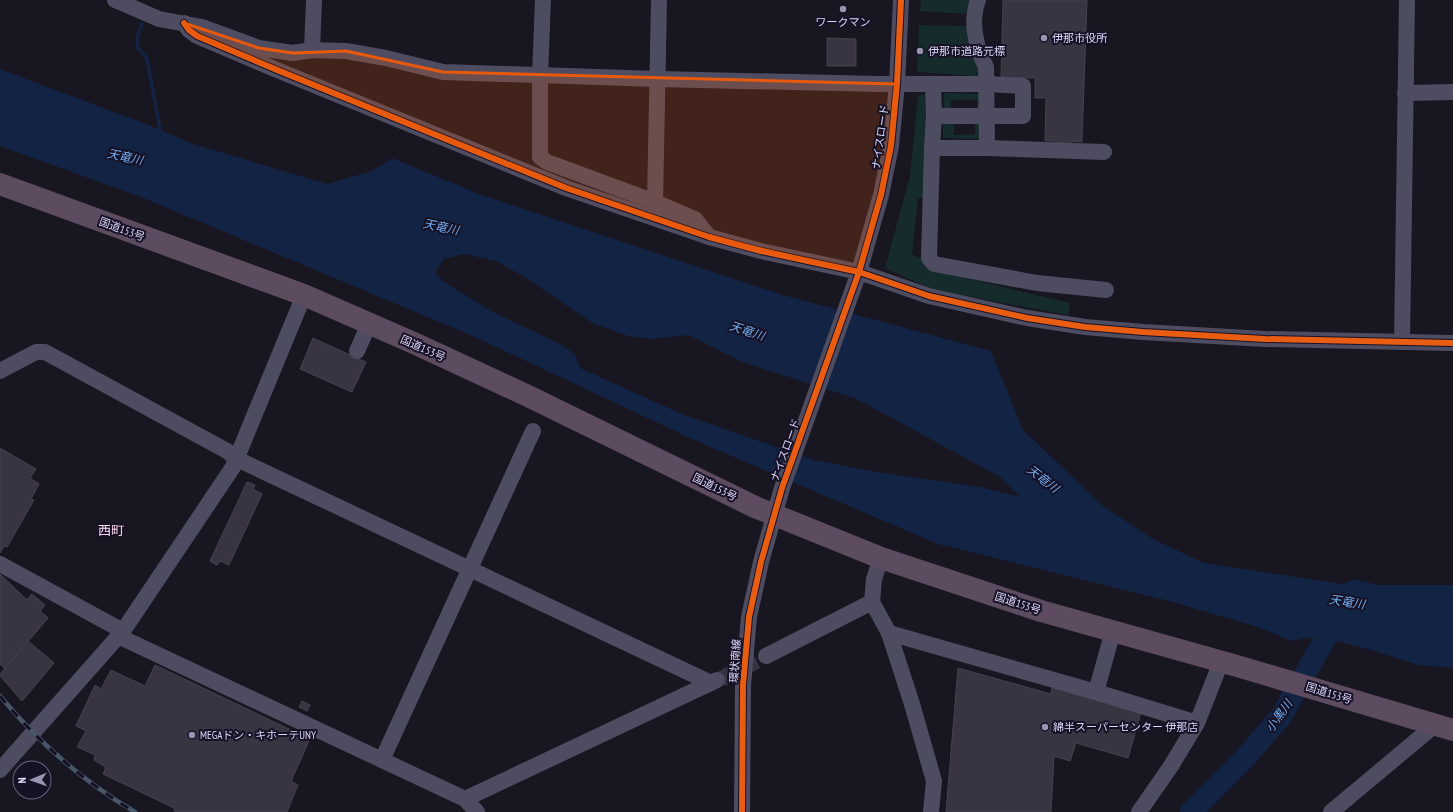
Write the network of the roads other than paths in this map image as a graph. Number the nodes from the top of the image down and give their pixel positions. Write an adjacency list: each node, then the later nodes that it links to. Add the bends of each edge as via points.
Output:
1 (115, 0): 8 (street, via 159,19)
2 (314, 0): 9 (street)
3 (543, 0): 10 (street)
4 (660, 0): 11 (street)
5 (901, 0): 12 (street, ナイスロード)
6 (978, 0): 13 (street, via 974,22 975,35 986,67)
7 (1407, 0): 16 (street)
8 (184, 23): 9 (street, via 259,48 293,53); 24 (street, via 197,36 566,188)
9 (312, 50): 10 (street, via 346,51 443,72)
10 (540, 76): 11 (street); 23 (street, via 540,157 547,162)
11 (658, 79): 12 (street); 23 (street)
12 (897, 84): 14 (street); 25 (street, ナイスロード, via 891,146 881,195)
13 (987, 84): 14 (street); 18 (street); 18 (street, via 1023,86 1023,116)
14 (933, 85): 17 (street)
15 (1453, 92): 16 (street)
16 (1405, 93): 29 (street)
17 (934, 116): 18 (street); 19 (street)
18 (987, 116): 20 (street)
19 (932, 148): 20 (street); 26 (street, via 929,258 934,264 1037,283)
20 (988, 148): 21 (street)
21 (1104, 152)
22 (0, 184): 27 (highway, 国道153号)
23 (655, 202): 24 (street, via 695,219)
24 (709, 237): 25 (street)
25 (857, 276): 29 (street, via 929,296 1028,318 1085,327 1265,339); 35 (street, ナイスロード, via 782,488)
26 (1106, 290)
27 (304, 295): 28 (highway, 国道153号); 34 (street)
28 (369, 324): 31 (street); 35 (highway, 国道153号, via 528,396)
29 (1402, 342): 30 (street)
30 (1453, 343)
31 (357, 350)
32 (0, 371): 34 (street, via 36,352 45,352 227,451)
33 (533, 431): 38 (street)
34 (237, 459): 38 (street); 42 (street)
35 (775, 515): 36 (highway, 国道153号); 52 (street, 環状南線, via 749,617 742,732)
36 (881, 558): 39 (street, via 874,579); 40 (highway, 国道153号, via 1041,611)
37 (0, 564): 42 (street)
38 (469, 569): 48 (street); 50 (street, via 716,681)
39 (872, 602): 41 (street); 43 (street)
40 (1113, 631): 44 (highway, 国道153号); 45 (street)
41 (889, 633): 45 (street); 53 (street, via 934,781)
42 (121, 634): 48 (street); 49 (street)
43 (766, 656)
44 (1229, 664): 46 (street); 47 (highway, 国道153号)
45 (1096, 692): 46 (street)
46 (1197, 723): 54 (street)
47 (1437, 725): 55 (street)
48 (382, 760): 50 (street)
49 (0, 770)
50 (466, 799): 51 (street)
51 (477, 812)
52 (742, 812)
53 (931, 812)
54 (1139, 812)
55 (1331, 812)

